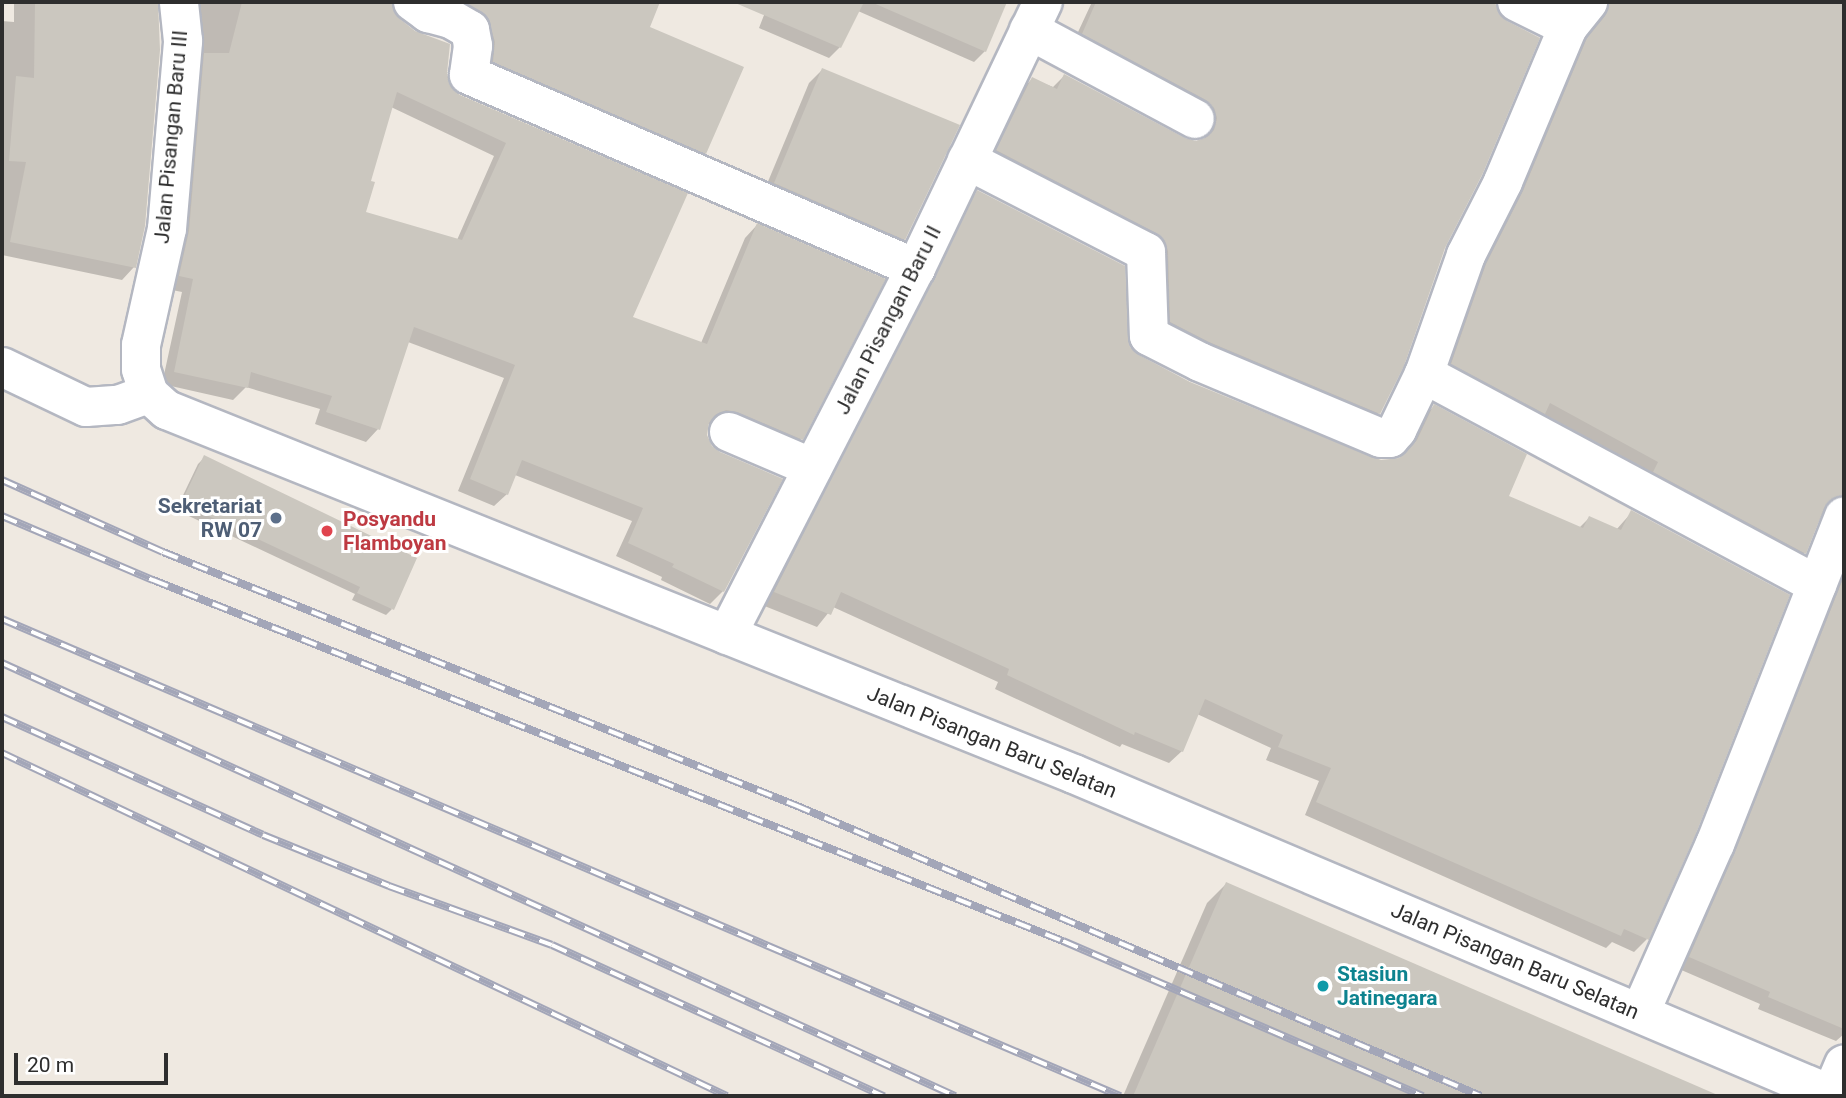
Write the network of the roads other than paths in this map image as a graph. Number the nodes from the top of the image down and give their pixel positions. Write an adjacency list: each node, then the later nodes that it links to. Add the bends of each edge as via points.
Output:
1 (179, 2): 11 (street, Jalan Pisangan Baru III, via 183,41 167,229 141,345 141,369)
2 (413, 2): 8 (street, via 470,30 469,75)
3 (1517, 2): 5 (street)
4 (1034, 10): 6 (street); 7 (street, Jalan Pisangan Baru II)
5 (1578, 14): 10 (street, via 1466,255)
6 (1195, 119)
7 (967, 160): 8 (street, Jalan Pisangan Baru II); 10 (street, via 1146,251 1149,336 1200,362 1381,438 1390,438 1397,430)
8 (916, 268): 13 (street, Jalan Pisangan Baru II)
9 (2, 367): 11 (street, via 86,407 118,405)
10 (1424, 374): 15 (street)
11 (149, 394): 16 (street, Jalan Pisangan Baru Selatan, via 167,410)
12 (729, 432): 13 (street)
13 (813, 468): 16 (street, Jalan Pisangan Baru II)
14 (1844, 517): 15 (street)
15 (1817, 585): 17 (street, via 1715,844)
16 (727, 635): 17 (street, Jalan Pisangan Baru Selatan, via 1074,774)
17 (1640, 1013): 18 (street, Jalan Pisangan Baru Selatan)
18 (1837, 1085)

